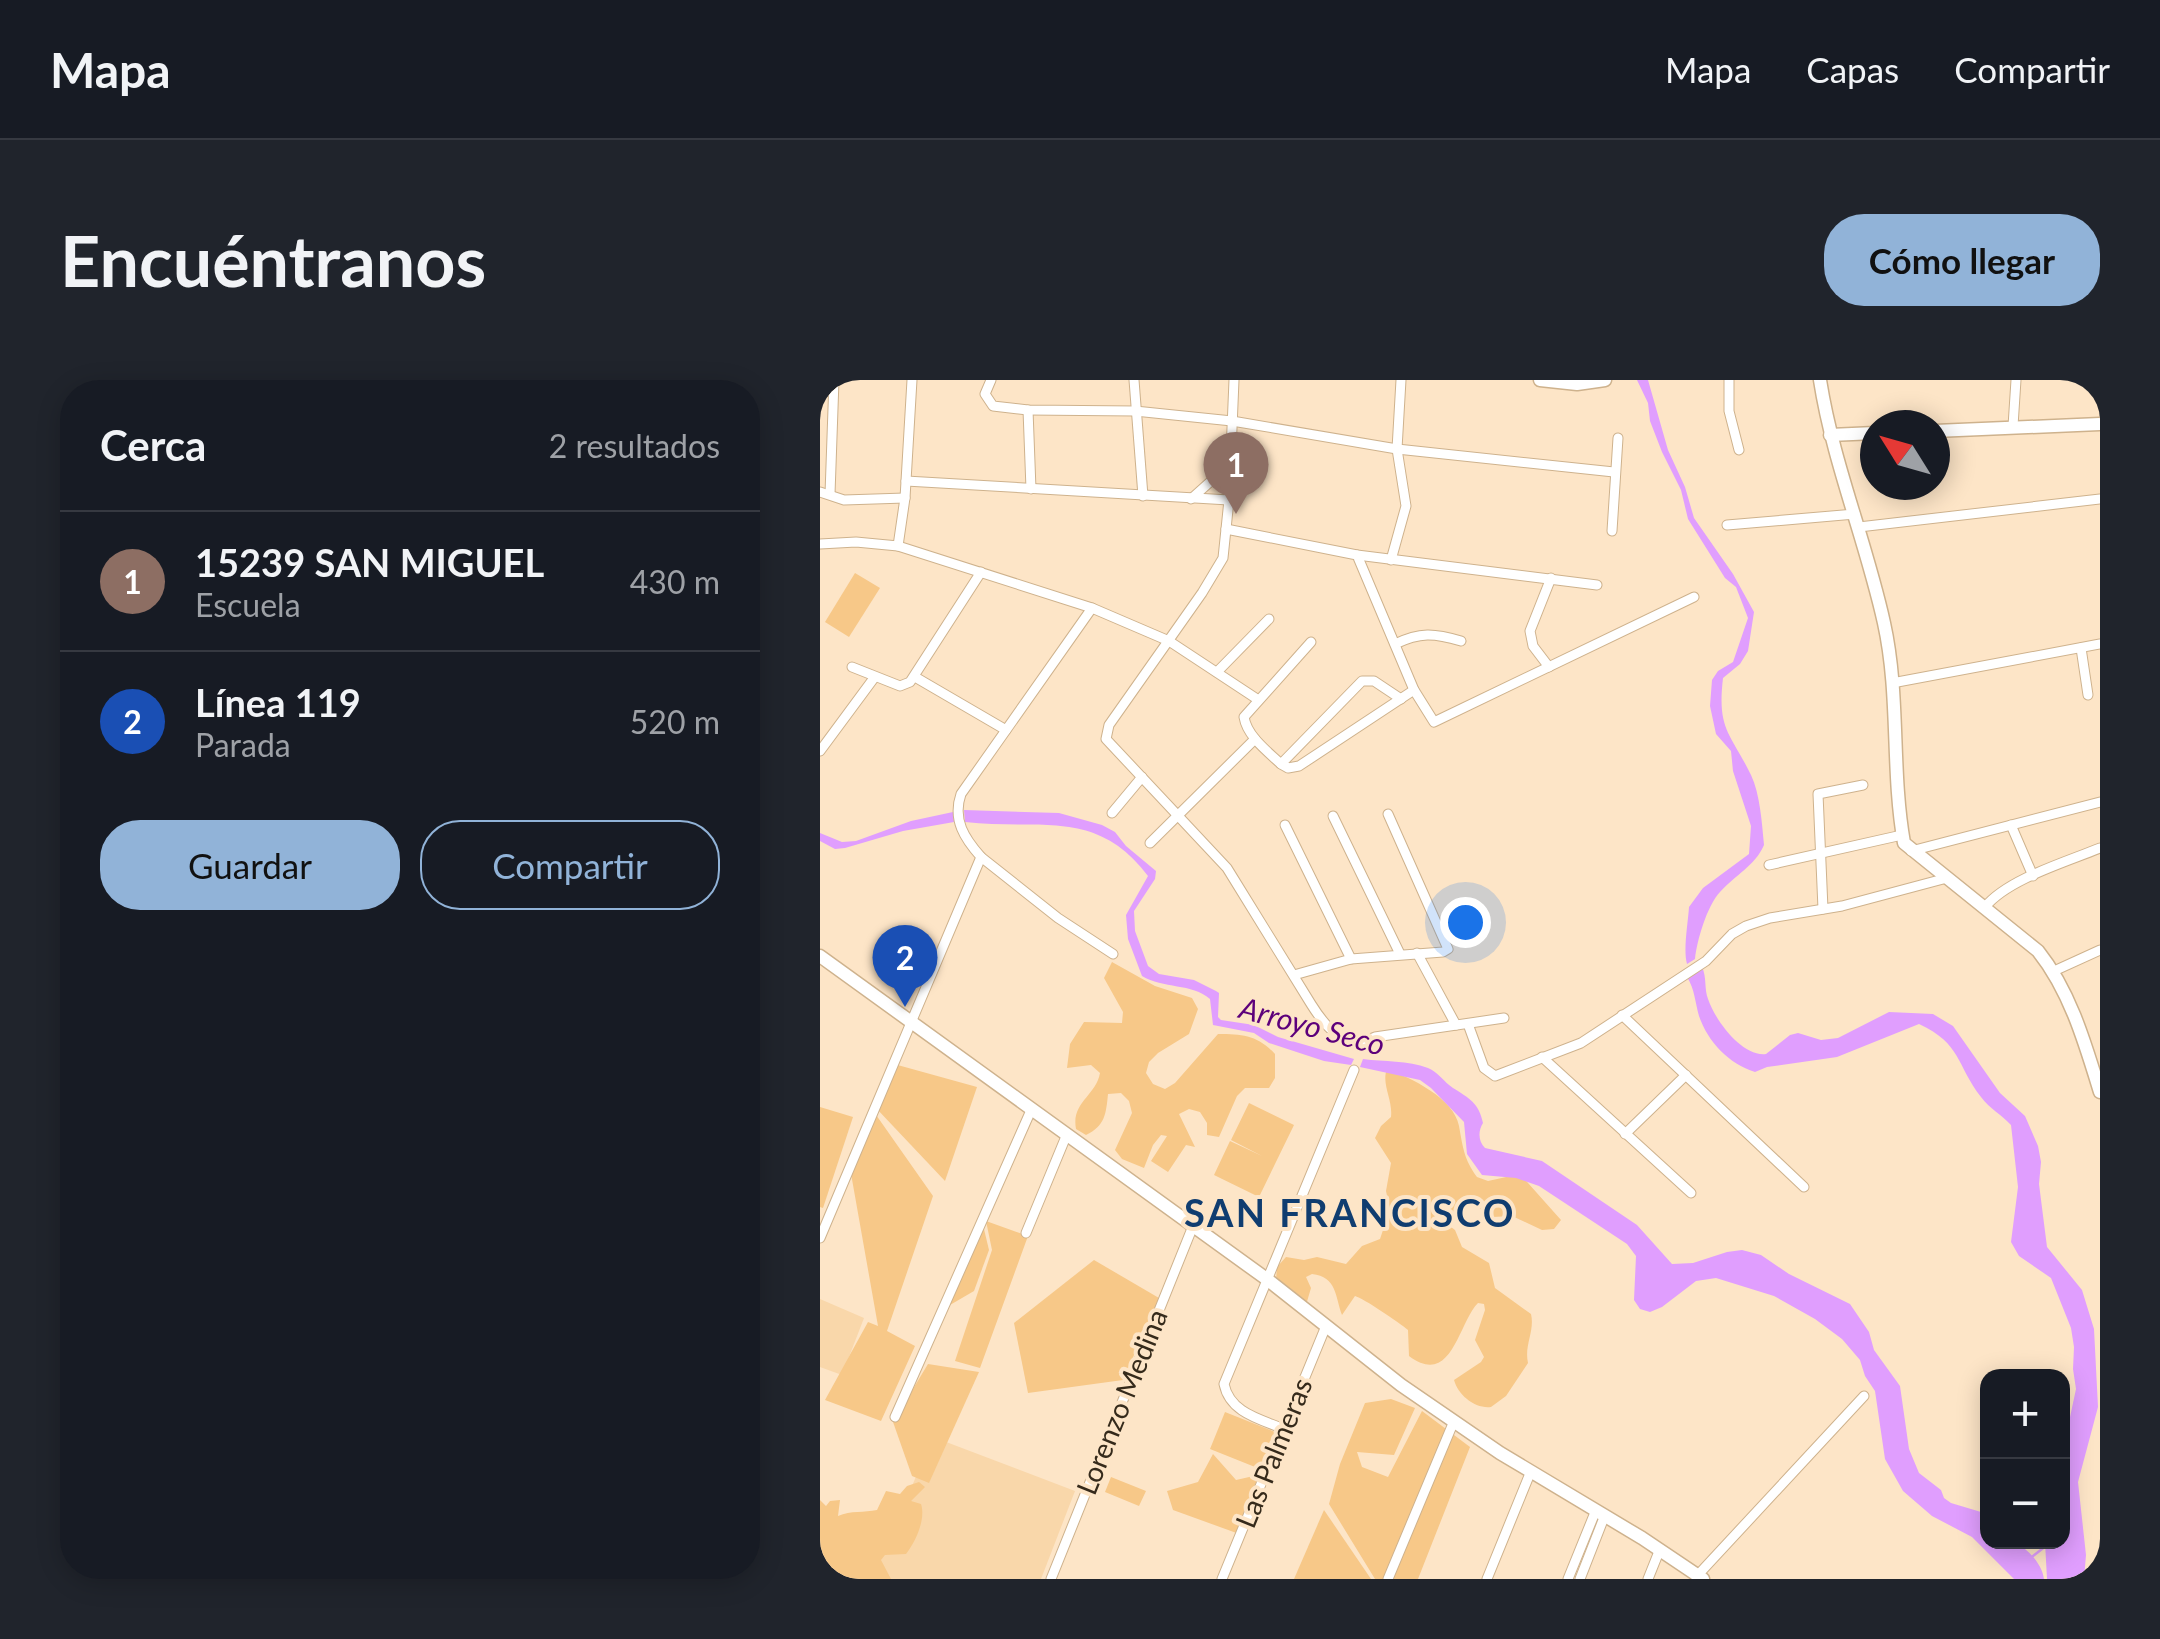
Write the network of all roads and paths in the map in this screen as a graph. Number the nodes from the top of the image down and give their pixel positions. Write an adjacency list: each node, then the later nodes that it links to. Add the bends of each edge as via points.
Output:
1 (834, 380): 14 (street)
2 (912, 380): 28 (street)
3 (991, 380): 15 (street, via 984,394 993,406)
4 (1134, 380): 16 (street)
5 (1234, 380): 17 (street)
6 (1402, 380): 24 (street)
7 (1540, 380): 12 (street)
8 (1605, 380): 12 (street)
9 (1729, 380): 25 (street)
10 (1820, 380): 22 (street)
11 (2016, 380): 19 (street)
12 (1588, 381)
13 (820, 404): 14 (street)
14 (834, 404): 30 (street)
15 (1028, 410): 16 (street); 29 (street)
16 (1135, 411): 17 (street); 31 (street)
17 (1232, 421): 24 (street); 26 (street)
18 (2100, 424): 19 (street)
19 (2013, 426): 20 (street)
20 (1950, 430)
21 (1860, 434): 22 (street)
22 (1830, 435): 36 (street)
23 (1618, 438): 27 (street)
24 (1397, 448): 27 (street); 43 (street, via 1406,506)
25 (1739, 450)
26 (1230, 464): 33 (street); 34 (street)
27 (1614, 472): 39 (street)
28 (906, 481): 29 (street); 32 (street)
29 (1031, 489): 31 (street)
30 (825, 493): 32 (street, via 844,500)
31 (1143, 496): 33 (street)
32 (906, 498): 41 (street)
33 (1192, 499): 34 (street)
34 (1229, 500): 38 (street)
35 (2100, 500): 36 (street)
36 (1857, 520): 37 (street); 61 (street, via 1885,626)
37 (1727, 525)
38 (1226, 530): 42 (street); 50 (street, via 1222,558)
39 (1612, 531)
40 (820, 544): 41 (street)
41 (898, 546): 44 (street)
42 (1357, 556): 43 (street); 53 (street)
43 (1391, 560): 45 (street)
44 (980, 572): 48 (street); 59 (street)
45 (1551, 578): 46 (street); 57 (street, via 1530,631)
46 (1597, 585)
47 (1694, 597): 57 (street)
48 (1092, 608): 50 (street); 66 (street)
49 (1269, 619): 58 (street)
50 (1169, 641): 58 (street); 70 (street, via 1106,739)
51 (1461, 641): 53 (street, via 1432,633)
52 (1312, 642): 65 (street)
53 (1395, 644): 62 (street)
54 (2100, 644): 55 (street)
55 (2082, 648): 61 (street); 63 (street)
56 (852, 667): 60 (street)
57 (1548, 667): 62 (street, via 1438,722)
58 (1217, 672): 65 (street)
59 (915, 677): 60 (street, via 900,686); 66 (street)
60 (874, 678): 68 (street)
61 (1892, 683): 79 (street)
62 (1414, 690): 64 (street)
63 (2088, 695)
64 (1401, 699): 69 (street, via 1300,766); 69 (street, via 1374,681 1362,682)
65 (1256, 700): 67 (street, via 1244,722)
66 (1006, 730): 84 (street, via 958,803 962,835)
67 (1255, 739): 69 (street); 75 (street)
68 (820, 751)
69 (1280, 764)
70 (1142, 778): 73 (street); 75 (street)
71 (1863, 785): 83 (street, via 1818,794)
72 (2100, 802): 78 (street)
73 (1112, 813)
74 (1388, 814): 91 (street, via 1447,942 1442,952)
75 (1178, 815): 80 (street); 97 (street, via 1226,868)
76 (1333, 816): 93 (street)
77 (1285, 825): 95 (street)
78 (2011, 825): 82 (street); 86 (street)
79 (1902, 835): 82 (street); 83 (street)
80 (1150, 843)
81 (2100, 848): 86 (street)
82 (1910, 850): 87 (street)
83 (1822, 852): 85 (street); 89 (street)
84 (981, 856): 92 (street); 100 (street)
85 (1769, 866)
86 (2033, 876): 88 (street)
87 (1946, 878): 88 (street); 89 (street)
88 (1985, 907): 96 (street)
89 (1823, 910): 98 (street, via 1746,926 1706,961)
90 (2100, 950): 96 (street)
91 (1417, 953): 93 (street); 102 (street)
92 (1113, 954)
93 (1400, 954): 95 (street)
94 (820, 956): 100 (street)
95 (1351, 960): 97 (street)
96 (2054, 970): 104 (street)
97 (1294, 975): 102 (street, via 1324,1024 1351,1043)
98 (1622, 1015): 105 (street, via 1580,1043); 107 (street)
99 (1504, 1018): 101 (street)
100 (911, 1021): 109 (street); 114 (street)
101 (1468, 1024): 102 (street); 105 (street, via 1488,1074)
102 (1456, 1025)
103 (2100, 1038): 104 (street)
104 (2086, 1045): 108 (street)
105 (1542, 1057): 111 (street)
106 (1354, 1070): 118 (street)
107 (1686, 1075): 111 (street); 112 (street)
108 (2100, 1092)
109 (1032, 1108): 110 (street); 121 (street)
110 (1067, 1134): 115 (street); 116 (street)
111 (1625, 1134): 113 (street)
112 (1804, 1187)
113 (1691, 1194)
114 (825, 1215): 117 (street)
115 (1193, 1226): 118 (street); 128 (street, Lorenzo Medina)
116 (1026, 1233)
117 (820, 1238)
118 (1268, 1280): 119 (street); 123 (street, via 1224,1384 1240,1410)
119 (1326, 1326): 122 (street); 123 (street, Las Palmeras)
120 (1864, 1396): 127 (street)
121 (894, 1417)
122 (1454, 1422): 124 (street); 130 (street)
123 (1284, 1429): 129 (street, Las Palmeras)
124 (1531, 1471): 125 (street); 131 (street)
125 (1601, 1513): 126 (street); 132 (street); 133 (street)
126 (1660, 1549): 127 (street); 134 (street)
127 (1698, 1578)
128 (1051, 1579)
129 (1222, 1579)
130 (1388, 1579)
131 (1487, 1579)
132 (1568, 1579)
133 (1580, 1579)
134 (1648, 1579)

